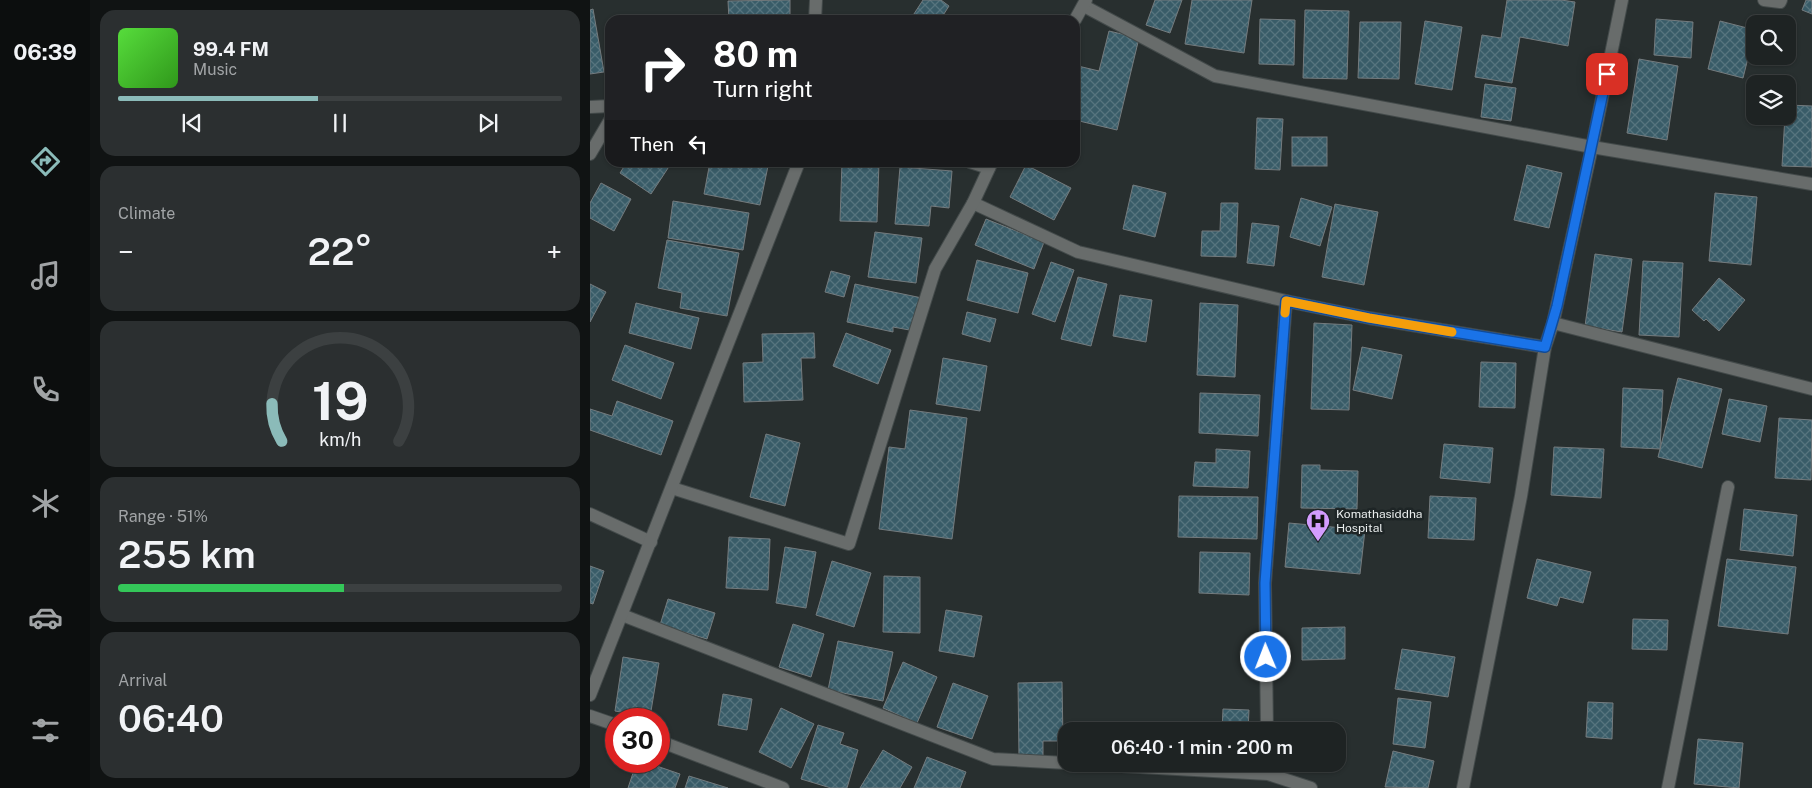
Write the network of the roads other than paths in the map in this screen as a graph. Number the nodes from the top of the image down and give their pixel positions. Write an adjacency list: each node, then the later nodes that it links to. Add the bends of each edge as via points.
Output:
1 (816, 0): 6 (street)
2 (1622, 0): 11 (street)
3 (1764, 0): 4 (street)
4 (1782, 0)
5 (1085, 3): 7 (street); 11 (street, via 1215,76)
6 (815, 15)
7 (1078, 15)
8 (590, 106): 9 (street)
9 (605, 106)
10 (605, 128): 12 (street)
11 (1592, 147): 15 (street); 18 (street)
12 (590, 154)
13 (797, 167): 22 (street)
14 (989, 167): 16 (street)
15 (1812, 184)
16 (973, 203): 17 (street, via 1078,252); 22 (street, via 935,269 850,544)
17 (1286, 301): 19 (street); 29 (street, via 1265,583)
18 (1553, 323): 19 (street); 20 (street)
19 (1545, 347): 35 (street, via 1521,496)
20 (1812, 389)
21 (1728, 487): 36 (street)
22 (672, 488): 24 (street)
23 (590, 514): 24 (street)
24 (651, 542): 25 (street)
25 (622, 615): 26 (street); 31 (street, via 993,759)
26 (590, 695)
27 (590, 716): 28 (street)
28 (605, 722)
29 (1268, 722)
30 (670, 745): 33 (street)
31 (1058, 761)
32 (1275, 772): 34 (street)
33 (783, 788)
34 (1311, 788)
35 (1463, 788)
36 (1668, 788)

